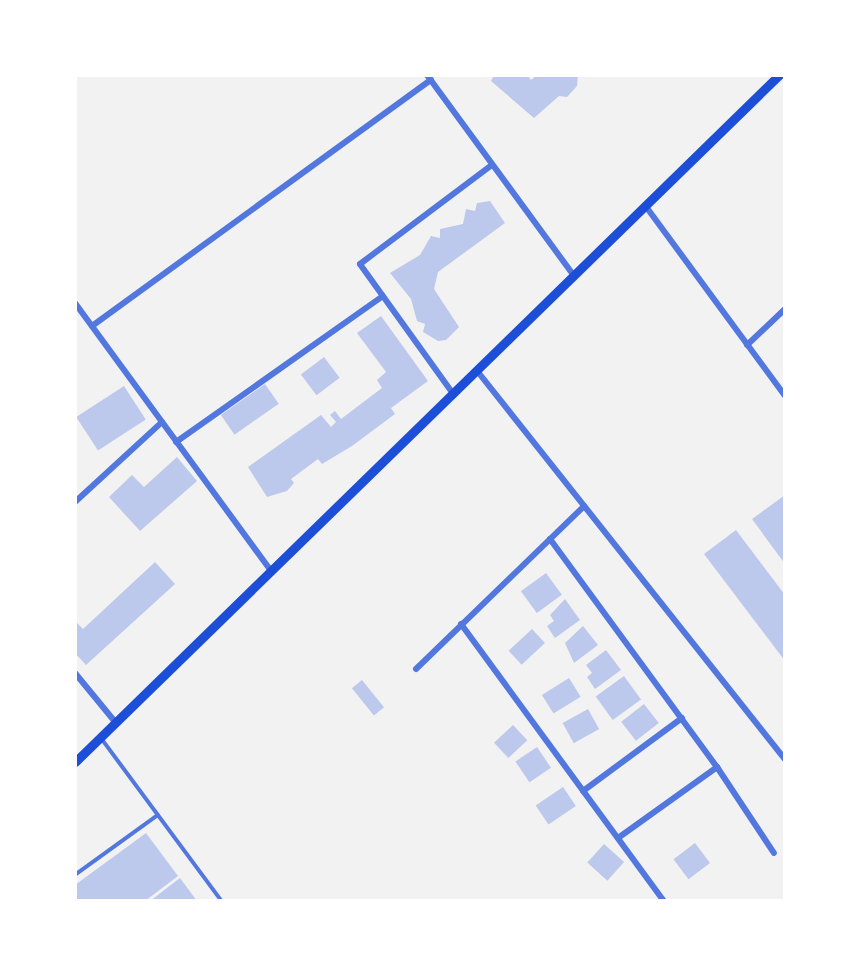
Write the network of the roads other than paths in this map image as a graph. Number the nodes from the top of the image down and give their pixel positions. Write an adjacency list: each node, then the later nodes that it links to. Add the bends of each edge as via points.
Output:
1 (779, 75): 4 (main road)
2 (429, 78): 3 (street); 9 (street)
3 (492, 165): 5 (street); 6 (street, via 360,264)
4 (647, 208): 5 (main road); 10 (street)
5 (575, 278): 11 (main road)
6 (383, 296): 12 (street); 15 (street)
7 (75, 303): 9 (street)
8 (785, 309): 10 (street)
9 (92, 326): 14 (street)
10 (747, 345): 13 (street)
11 (478, 372): 12 (main road); 17 (street)
12 (454, 395): 19 (main road)
13 (785, 396)
14 (162, 422): 15 (street); 16 (street)
15 (176, 442): 19 (street)
16 (75, 502)
17 (584, 506): 18 (street); 26 (street)
18 (550, 539): 20 (street); 23 (street)
19 (272, 572): 24 (main road)
20 (461, 624): 21 (street); 29 (street)
21 (416, 669)
22 (75, 673): 24 (street)
23 (682, 718): 28 (street); 29 (street)
24 (116, 723): 25 (main road)
25 (101, 737): 27 (main road); 30 (lane)
26 (785, 759)
27 (75, 762)
28 (718, 767): 31 (street); 32 (street)
29 (583, 791): 31 (street)
30 (158, 815): 33 (lane); 34 (lane)
31 (618, 838): 35 (street)
32 (774, 853)
33 (75, 875)
34 (222, 901)
35 (664, 901)

